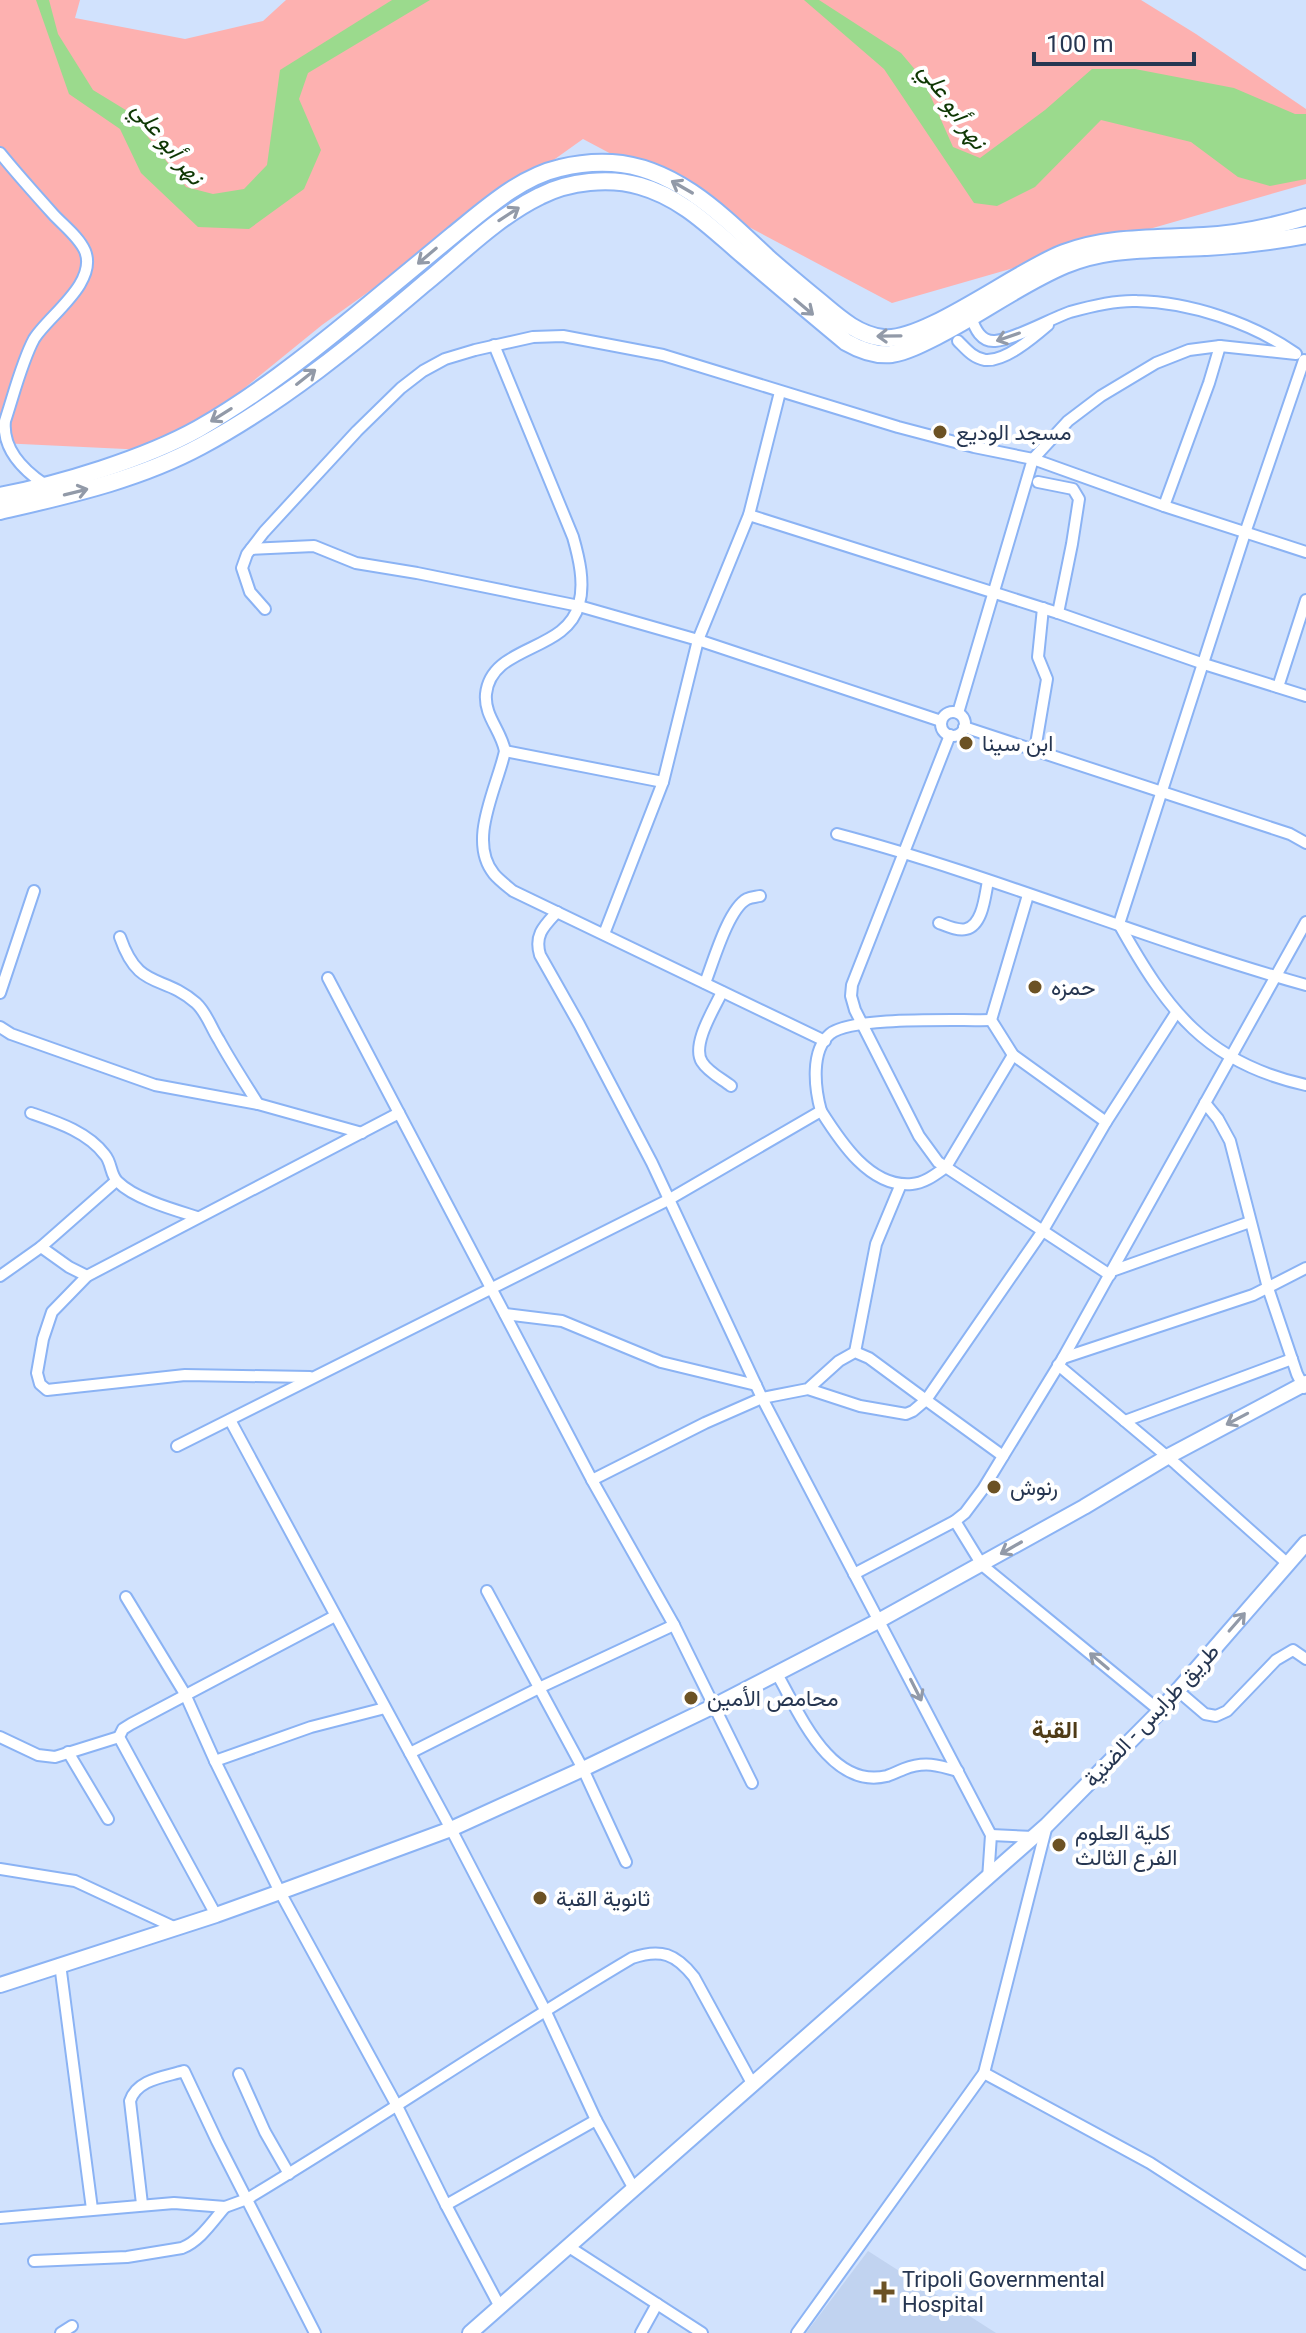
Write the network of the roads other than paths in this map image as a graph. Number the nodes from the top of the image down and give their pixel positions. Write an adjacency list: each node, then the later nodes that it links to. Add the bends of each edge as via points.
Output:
1 (0, 153): 17 (street, via 84,249 87,260 71,297 34,339 5,421 16,460)
2 (1306, 217): 3 (main road, one-way to 3, via 1265,229 1207,236 1108,240 1029,268 947,320 886,339 866,335 827,308 720,213 647,170 615,163 556,168 533,177)
3 (467, 224): 5 (main road); 9 (main road, one-way to 9)
4 (1306, 235): 6 (main road, via 1265,243 1097,254 1031,281)
5 (479, 238): 6 (main road, one-way to 6, via 543,194 619,181 665,195 690,210 859,349 892,354); 12 (main road)
6 (971, 317): 7 (street, one-way to 6, via 991,341 981,336)
7 (1056, 318): 8 (street, via 995,359 981,359); 13 (street, via 1105,304 1155,302 1222,318)
8 (958, 341)
9 (322, 342): 12 (main road); 17 (main road, one-way to 17, via 196,430 147,453)
10 (494, 345): 14 (street, via 563,336 663,355); 24 (street, via 445,359 401,388); 28 (street, via 573,537 581,574)
11 (1220, 346): 13 (street); 15 (street, via 1174,355 1126,381 1084,407); 20 (street)
12 (334, 356): 19 (main road, one-way to 12, via 117,481 164,464 238,425)
13 (1302, 359): 23 (street)
14 (780, 392): 15 (street); 22 (street)
15 (1033, 459): 20 (street); 26 (street)
16 (1038, 482): 31 (street, via 1073,489 1079,499)
17 (44, 484): 19 (main road)
18 (0, 496): 19 (main road)
19 (21, 498): 21 (main road)
20 (1164, 506): 23 (street)
21 (0, 511)
22 (749, 515): 26 (street); 32 (street)
23 (1245, 533): 25 (street); 33 (street)
24 (251, 549): 28 (street, via 314,546 356,563); 30 (street, via 242,568 250,592)
25 (1306, 552)
26 (994, 593): 29 (street); 36 (street)
27 (1306, 600): 34 (street)
28 (579, 606): 32 (street); 41 (street, via 557,634 511,657 490,680 487,712)
29 (1043, 608): 31 (street); 40 (street, via 1038,657 1047,679)
30 (265, 609)
31 (1058, 613): 33 (street)
32 (698, 640): 37 (street); 42 (street)
33 (1204, 664): 34 (street); 43 (street)
34 (1278, 687): 35 (street)
35 (1306, 696)
36 (958, 713): 37 (street, via 949,712); 38 (street)
37 (941, 721): 39 (street)
38 (964, 727): 39 (street); 40 (street)
39 (950, 735): 48 (street)
40 (1035, 750): 43 (street)
41 (505, 751): 42 (street); 53 (street, via 481,835 482,852 494,875 513,891)
42 (663, 782): 57 (street)
43 (1163, 792): 45 (street); 56 (street)
44 (837, 834): 48 (street)
45 (1290, 834): 46 (street); 47 (street)
46 (1306, 834)
47 (1306, 843)
48 (904, 852): 49 (street); 67 (street, via 852,985 855,1010)
49 (988, 881): 51 (street); 55 (street, via 976,923 968,929)
50 (34, 891): 64 (street)
51 (1028, 895): 56 (street); 66 (street)
52 (760, 896): 61 (street, via 737,908)
53 (557, 912): 57 (street); 84 (street, via 540,932 540,955)
54 (1306, 922): 59 (street)
55 (939, 923)
56 (1119, 924): 59 (street); 65 (street)
57 (604, 934): 61 (street)
58 (120, 937): 75 (street, via 135,968 195,1002 206,1015)
59 (1277, 977): 62 (street); 71 (street)
60 (328, 978): 78 (street)
61 (705, 983): 63 (street)
62 (1306, 985)
63 (722, 992): 69 (street); 73 (street, via 698,1044 699,1057)
64 (0, 993)
65 (1176, 1013): 71 (street); 79 (street)
66 (991, 1020): 67 (street); 70 (street)
67 (863, 1023): 69 (street, via 831,1033); 81 (street, via 919,1136)
68 (0, 1027): 75 (street, via 155,1085)
69 (825, 1041): 76 (street, via 817,1067)
70 (1013, 1055): 79 (street); 81 (street)
71 (1230, 1059): 72 (street); 74 (street)
72 (1306, 1085)
73 (731, 1086)
74 (1205, 1103): 86 (street, via 1230,1141); 90 (street)
75 (258, 1104): 80 (street)
76 (821, 1111): 83 (street, via 870,1171); 84 (street)
77 (31, 1113): 82 (street, via 84,1137 108,1158)
78 (399, 1113): 80 (street); 94 (street)
79 (1106, 1122): 87 (street)
80 (362, 1133): 85 (street)
81 (946, 1167): 83 (street, via 931,1178); 87 (street)
82 (116, 1181): 85 (street); 88 (street)
83 (901, 1184): 96 (street, via 876,1244)
84 (668, 1200): 94 (street); 100 (street)
85 (197, 1217): 92 (street)
86 (1250, 1222): 90 (street); 93 (street)
87 (1042, 1232): 90 (street); 104 (street)
88 (41, 1247): 91 (street); 92 (street)
89 (1306, 1268): 93 (street)
90 (1111, 1273): 98 (street)
91 (0, 1276)
92 (87, 1276): 99 (street, via 52,1312 37,1373 47,1390 185,1375)
93 (1268, 1288): 97 (street); 98 (street)
94 (492, 1289): 95 (street); 99 (street)
95 (505, 1314): 100 (street, via 562,1321 661,1362); 110 (street)
96 (855, 1352): 102 (street); 104 (street)
97 (1292, 1359): 101 (street); 106 (street)
98 (1060, 1361): 106 (street); 108 (street)
99 (318, 1377): 105 (street)
100 (756, 1385): 103 (street)
101 (1305, 1386): 109 (main road, one-way to 109)
102 (808, 1389): 103 (street); 104 (street, via 899,1413 913,1411)
103 (762, 1398): 110 (street); 115 (street)
104 (926, 1400): 108 (street)
105 (230, 1420): 107 (street); 118 (street)
106 (1125, 1421): 109 (street)
107 (177, 1446)
108 (1003, 1456): 111 (street)
109 (1167, 1457): 113 (street); 114 (main road, one-way to 114)
110 (592, 1480): 120 (street)
111 (955, 1521): 114 (street); 115 (street)
112 (1306, 1543): 113 (main road, طريق طرابس - الضنية)
113 (1288, 1564): 124 (main road, طريق طرابس - الضنية, one-way to 113)
114 (982, 1565): 119 (main road); 128 (street, one-way to 114)
115 (854, 1574): 119 (street)
116 (487, 1591): 123 (street)
117 (126, 1597): 125 (street)
118 (335, 1616): 125 (street); 127 (street)
119 (880, 1620): 122 (main road); 135 (street, one-way to 135)
120 (674, 1625): 123 (street); 126 (street)
121 (1306, 1659): 124 (street, via 1293,1650 1276,1660 1216,1716 1205,1714)
122 (777, 1674): 126 (main road); 135 (street, via 821,1750 842,1767 869,1777 924,1763)
123 (541, 1687): 132 (street); 134 (street)
124 (1177, 1690): 128 (main road, طريق طرابس - الضنية)
125 (185, 1694): 130 (street, via 123,1729); 133 (street)
126 (714, 1706): 134 (main road); 136 (street)
127 (385, 1708): 132 (street); 133 (street)
128 (1160, 1711): 138 (main road, طريق طرابس - الضنية)
129 (0, 1737): 131 (street, via 38,1755)
130 (119, 1737): 131 (street); 146 (street)
131 (68, 1752): 137 (street)
132 (410, 1753): 139 (street)
133 (215, 1761): 145 (street)
134 (583, 1769): 139 (main road); 142 (street)
135 (958, 1771): 140 (street)
136 (752, 1783)
137 (108, 1819)
138 (1047, 1825): 141 (main road, طريق طرابس - الضنية); 151 (street)
139 (451, 1829): 145 (main road); 150 (street)
140 (991, 1835): 141 (street); 144 (street)
141 (1033, 1837): 144 (main road, طريق طرابس - الضنية)
142 (626, 1862)
143 (0, 1869): 147 (street, via 75,1881)
144 (988, 1879): 153 (main road, طريق طرابس - الضنية)
145 (280, 1892): 146 (main road); 154 (street)
146 (216, 1915): 147 (main road)
147 (176, 1928): 148 (main road)
148 (60, 1964): 149 (main road); 162 (street)
149 (0, 1985)
150 (545, 2010): 153 (street, via 632,1958 668,1955 694,1977); 154 (street); 155 (street)
151 (984, 2073): 166 (street, via 1150,2163); 175 (street)
152 (239, 2074): 156 (street)
153 (753, 2085): 157 (main road, طريق طرابس - الضنية)
154 (397, 2106): 156 (street); 160 (street)
155 (596, 2120): 157 (street); 160 (street)
156 (289, 2174): 158 (street)
157 (634, 2189): 164 (main road, طريق طرابس - الضنية)
158 (247, 2199): 159 (street, via 184,2071 133,2091); 161 (street); 171 (street)
159 (142, 2204): 161 (street); 162 (street)
160 (446, 2205): 168 (street)
161 (225, 2207): 165 (street, via 182,2248 127,2257)
162 (92, 2209): 163 (street)
163 (0, 2218)
164 (569, 2247): 167 (street); 168 (main road, طريق طرابس - الضنية)
165 (34, 2261)
166 (1306, 2264)
167 (657, 2304): 173 (street); 174 (street)
168 (500, 2307): 172 (main road, طريق طرابس - الضنية)
169 (72, 2326): 170 (street)
170 (61, 2333)
171 (315, 2333)
172 (470, 2333)
173 (641, 2333)
174 (702, 2333)
175 (797, 2333)

